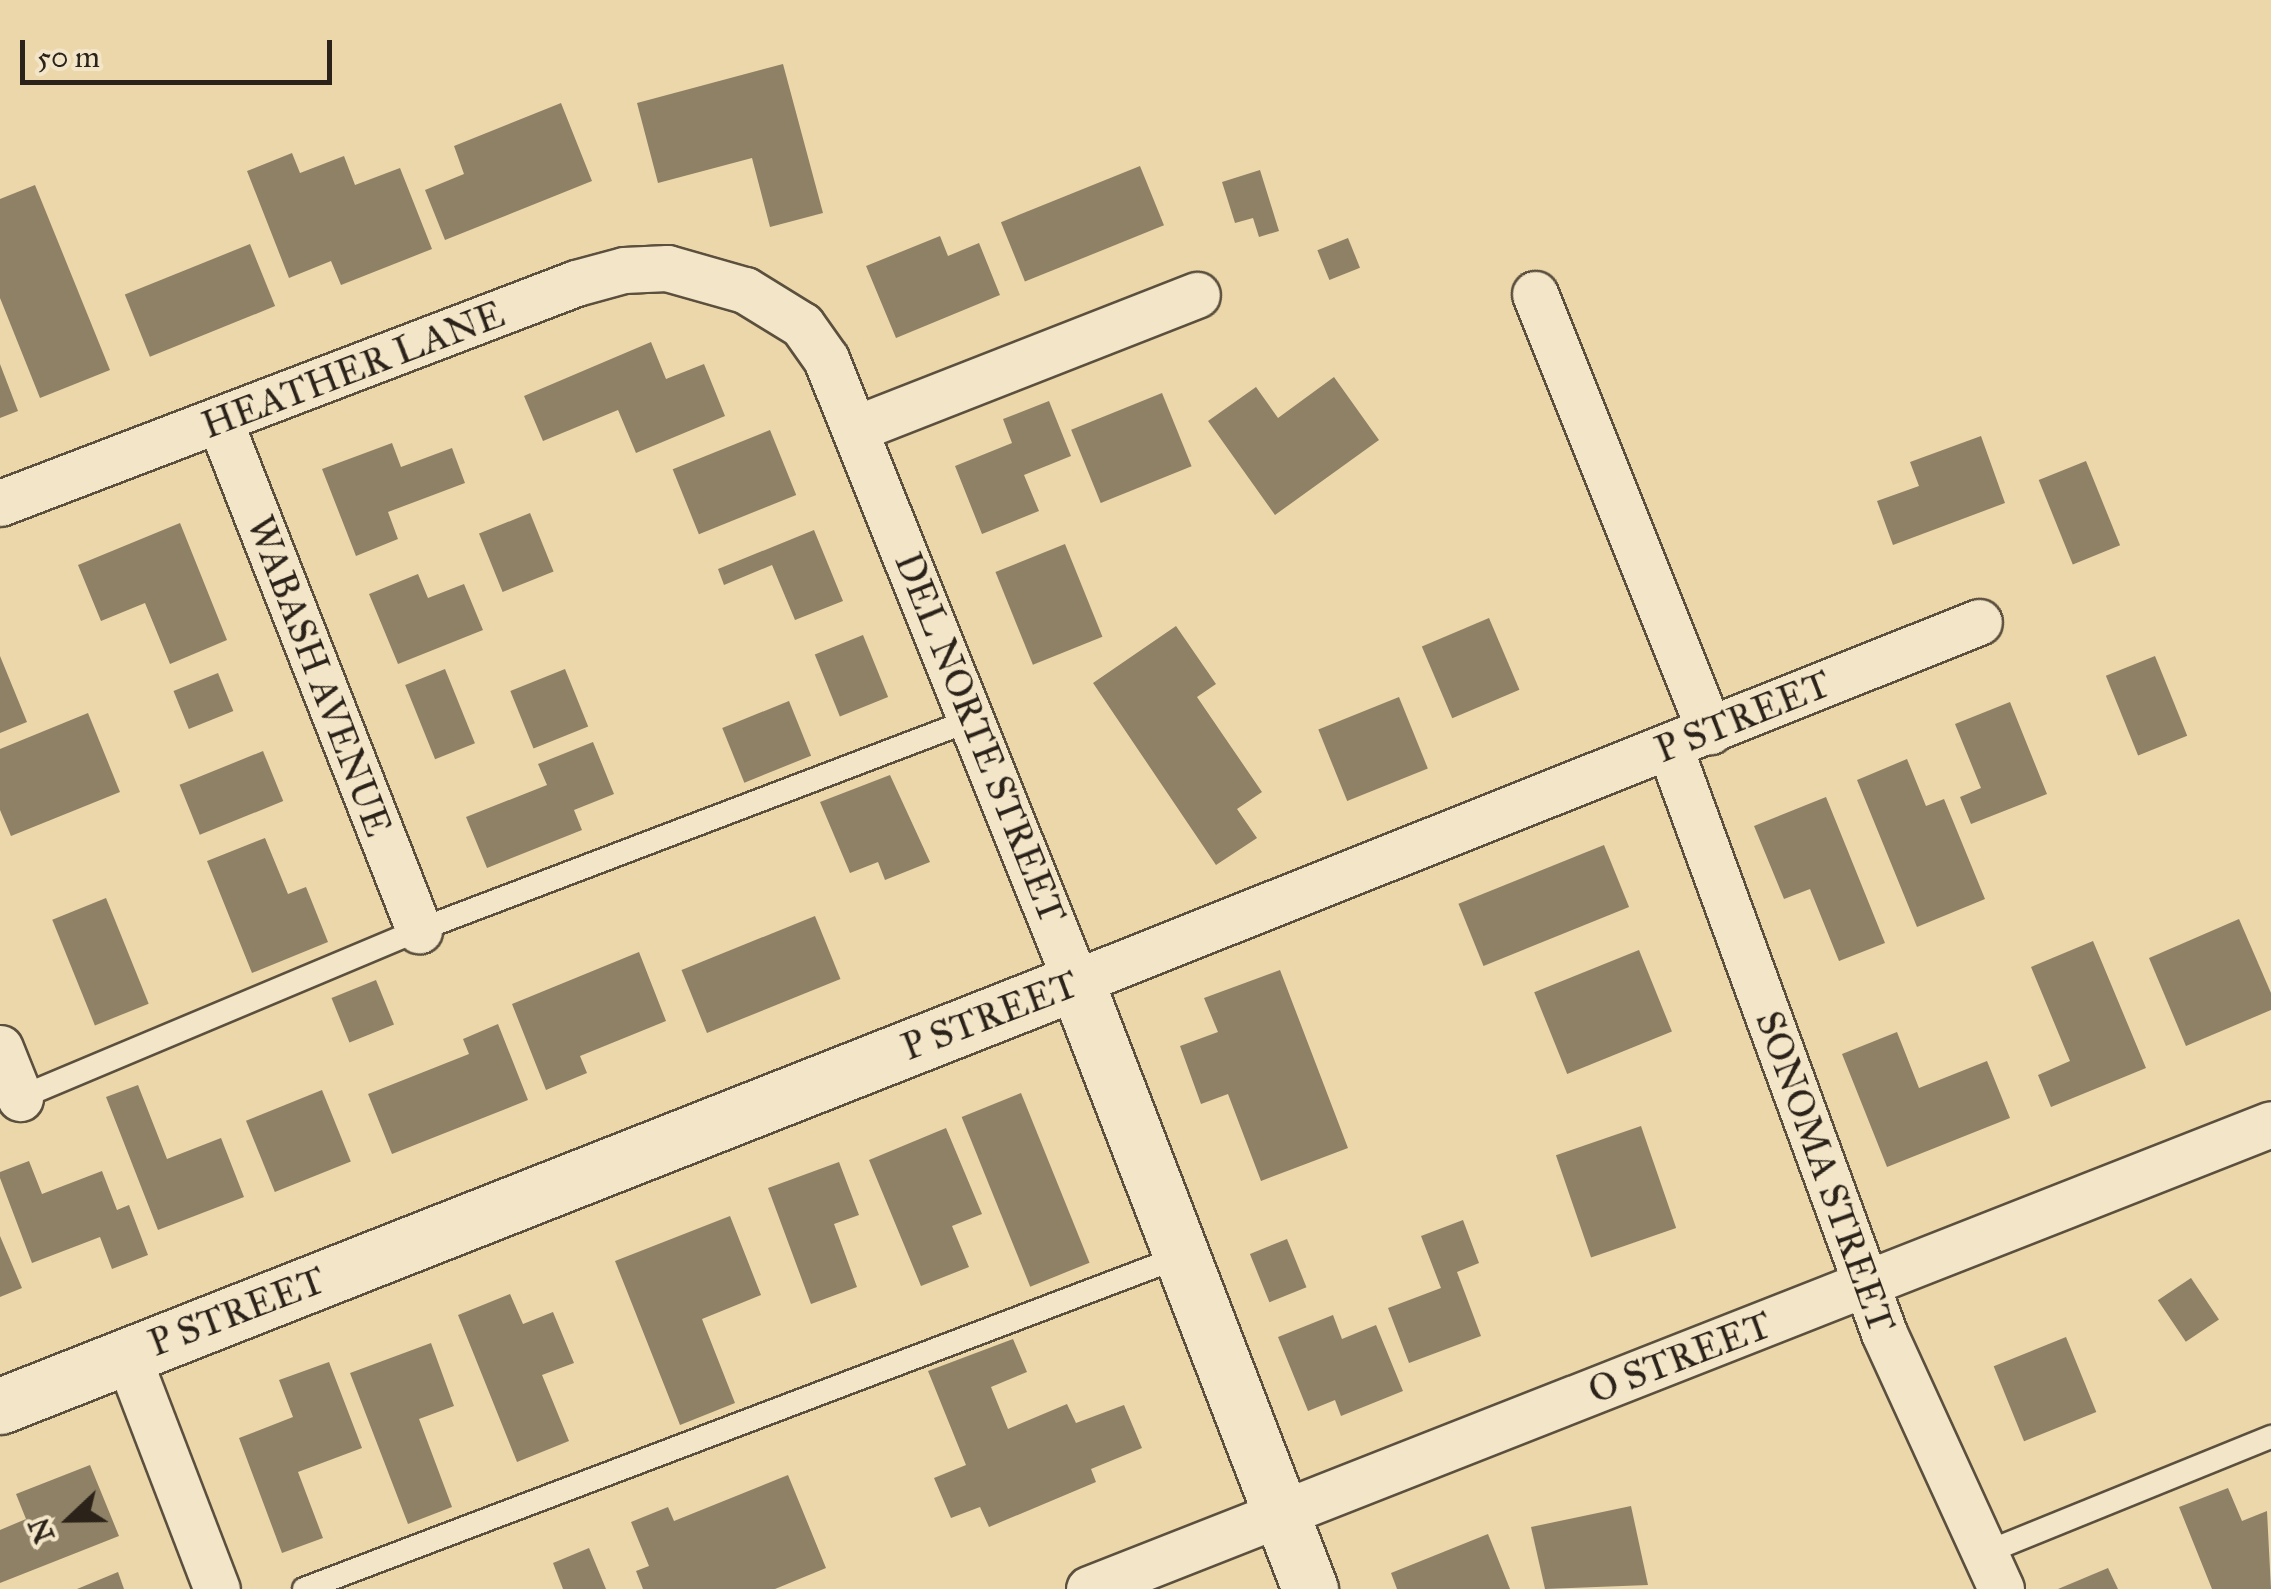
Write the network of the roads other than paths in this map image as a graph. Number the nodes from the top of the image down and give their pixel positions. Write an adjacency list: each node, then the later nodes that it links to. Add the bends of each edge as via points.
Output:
1 (712, 278): 4 (street, HEATHER LANE, via 638,269 576,284); 5 (street, DEL NORTE STREET, via 802,325 826,358)
2 (1535, 294): 9 (street, SONOMA STREET)
3 (1197, 295): 5 (street)
4 (220, 422): 6 (street, HEATHER LANE); 10 (street, WABASH AVENUE)
5 (857, 428): 8 (street, DEL NORTE STREET)
6 (0, 504)
7 (1979, 622): 9 (street, P STREET)
8 (970, 720): 10 (lane); 11 (street, DEL NORTE STREET)
9 (1690, 738): 11 (street, P STREET); 16 (street, SONOMA STREET)
10 (419, 930): 13 (lane)
11 (1076, 982): 15 (street, DEL NORTE STREET); 17 (street, P STREET)
12 (0, 1048): 13 (street)
13 (10, 1102)
14 (2271, 1124): 16 (street, O STREET)
15 (1182, 1256): 20 (street, DEL NORTE STREET); 23 (lane)
16 (1866, 1286): 20 (street, O STREET); 21 (street, SONOMA STREET)
17 (128, 1355): 18 (street, P STREET); 22 (street)
18 (0, 1406)
19 (2271, 1438): 21 (lane)
20 (1280, 1512): 24 (street, O STREET); 25 (street, DEL NORTE STREET)
21 (1993, 1571)
22 (217, 1589)
23 (304, 1589)
24 (1089, 1589)
25 (1310, 1589)

